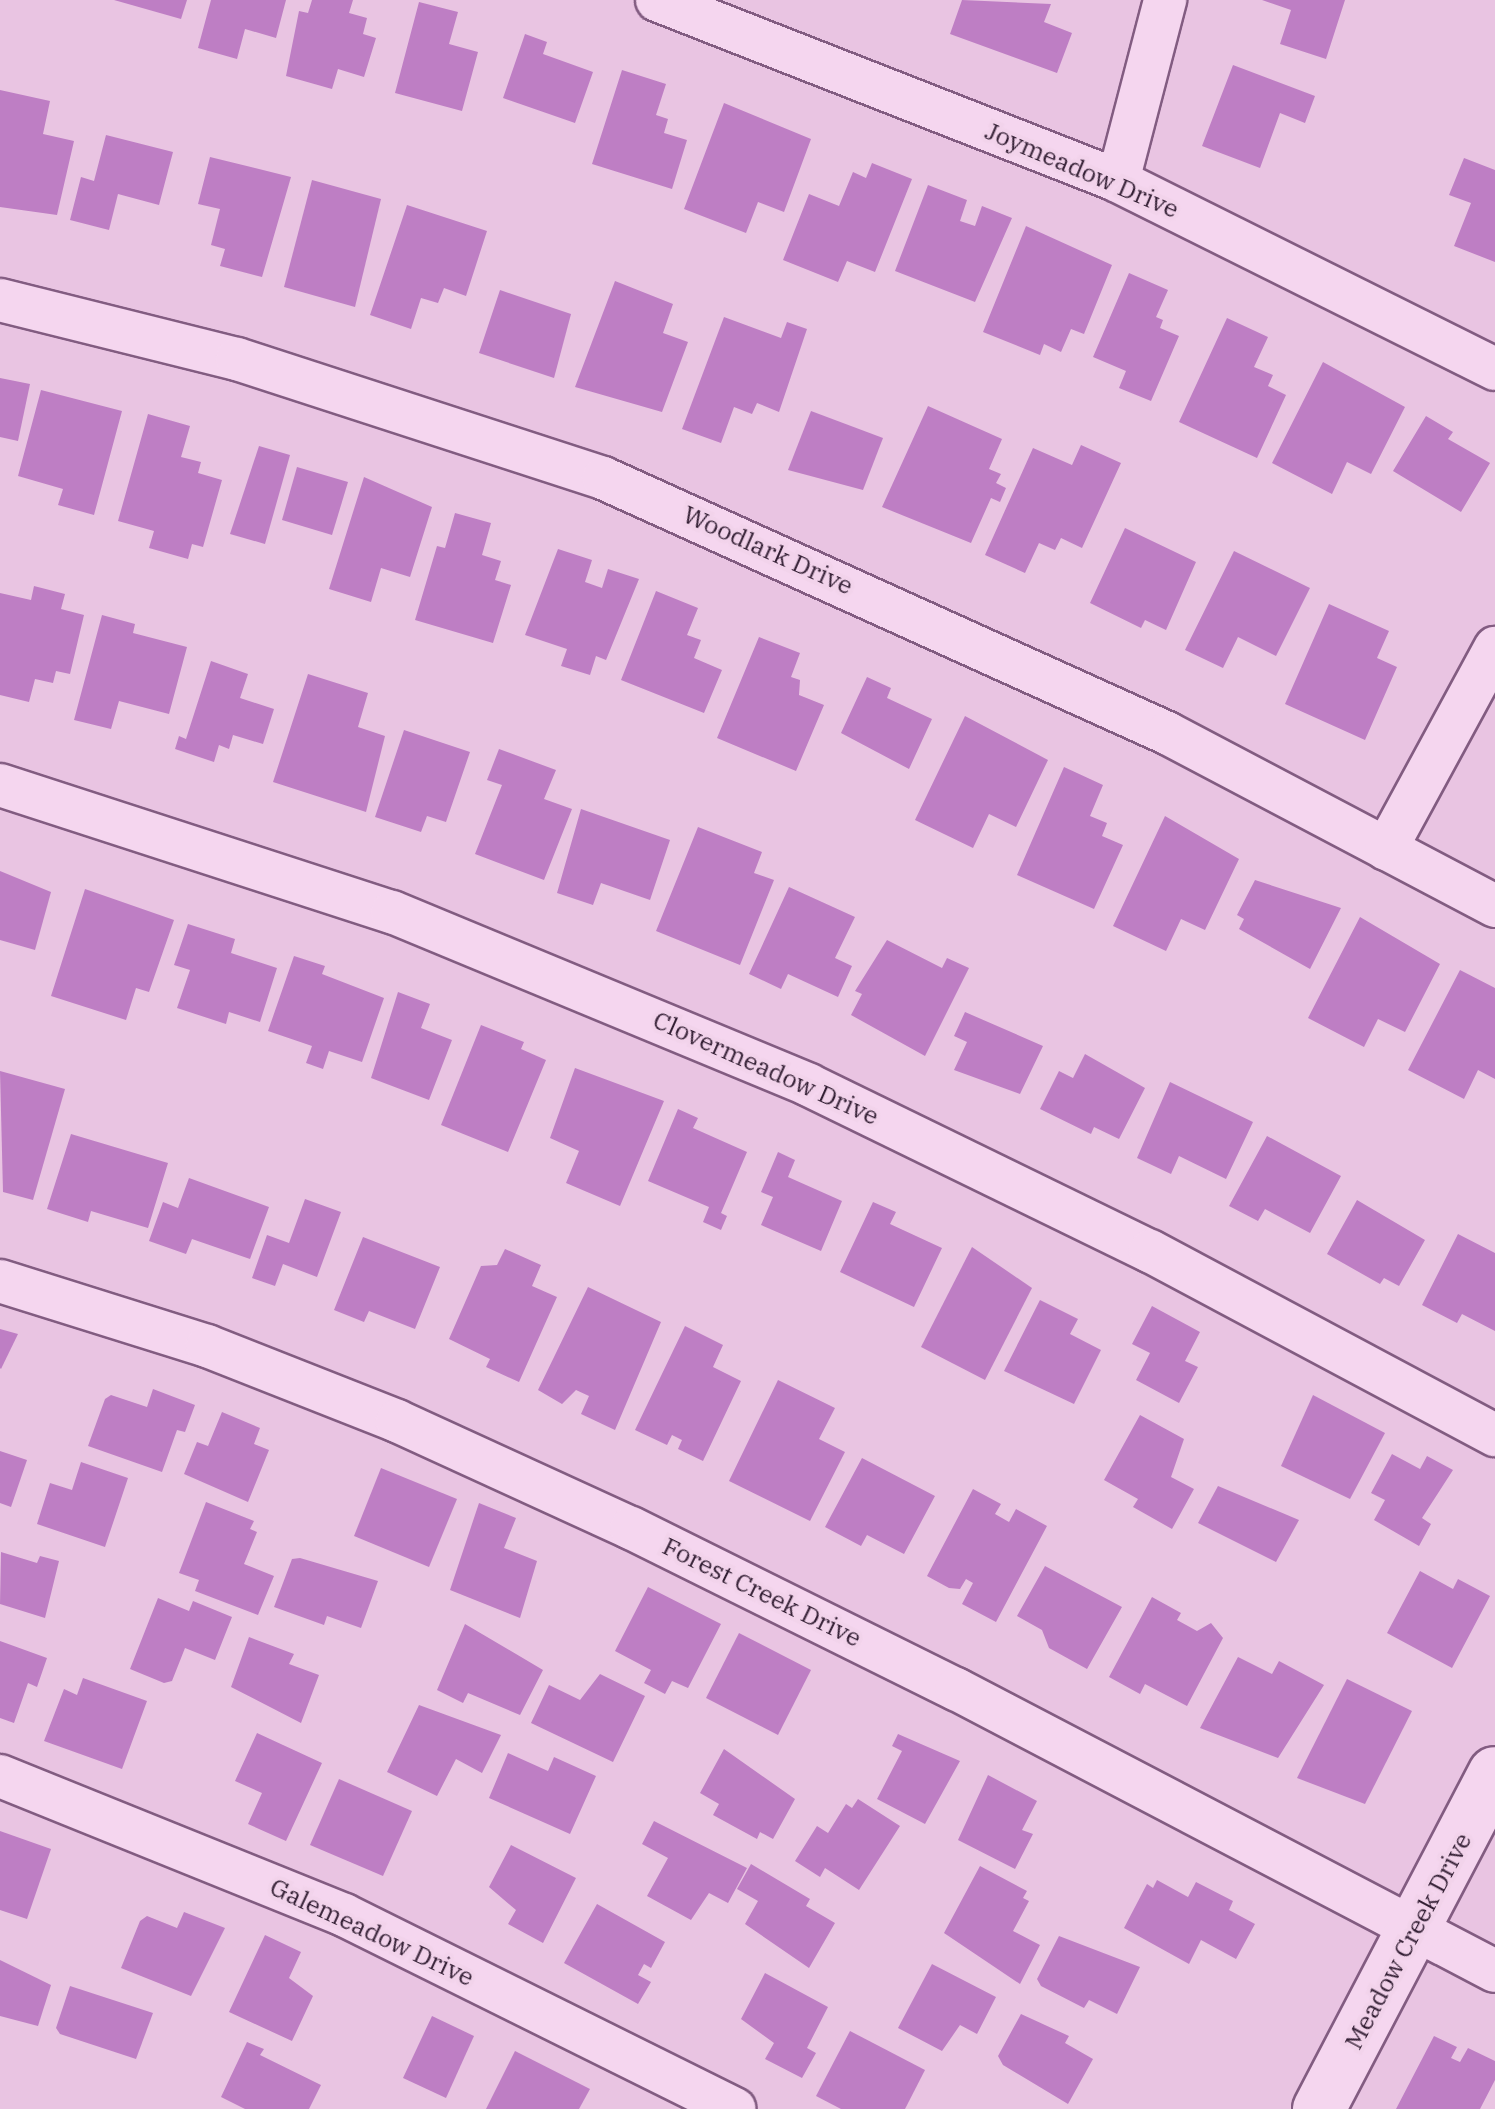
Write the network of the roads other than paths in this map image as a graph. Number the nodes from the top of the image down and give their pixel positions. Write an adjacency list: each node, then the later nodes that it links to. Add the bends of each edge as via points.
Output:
1 (657, 0): 3 (street, Joymeadow Drive)
2 (1165, 0): 3 (street)
3 (1118, 182): 5 (street, Joymeadow Drive)
4 (0, 300): 8 (street, Woodlark Drive, via 237,358 603,478 1167,733)
5 (1495, 368)
6 (1495, 648): 8 (street)
7 (0, 785): 11 (street, Clovermeadow Drive, via 392,912 774,1069 1150,1251)
8 (1386, 849): 9 (street, Woodlark Drive)
9 (1495, 906)
10 (0, 1281): 14 (street, Forest Creek Drive, via 207,1346 595,1511 956,1689)
11 (1495, 1435)
12 (1495, 1773): 14 (street, Meadow Creek Drive)
13 (0, 1776): 16 (street, Galemeadow Drive, via 344,1915)
14 (1416, 1930): 15 (street, Forest Creek Drive); 17 (street, Meadow Creek Drive)
15 (1495, 1971)
16 (735, 2109)
17 (1320, 2109)

